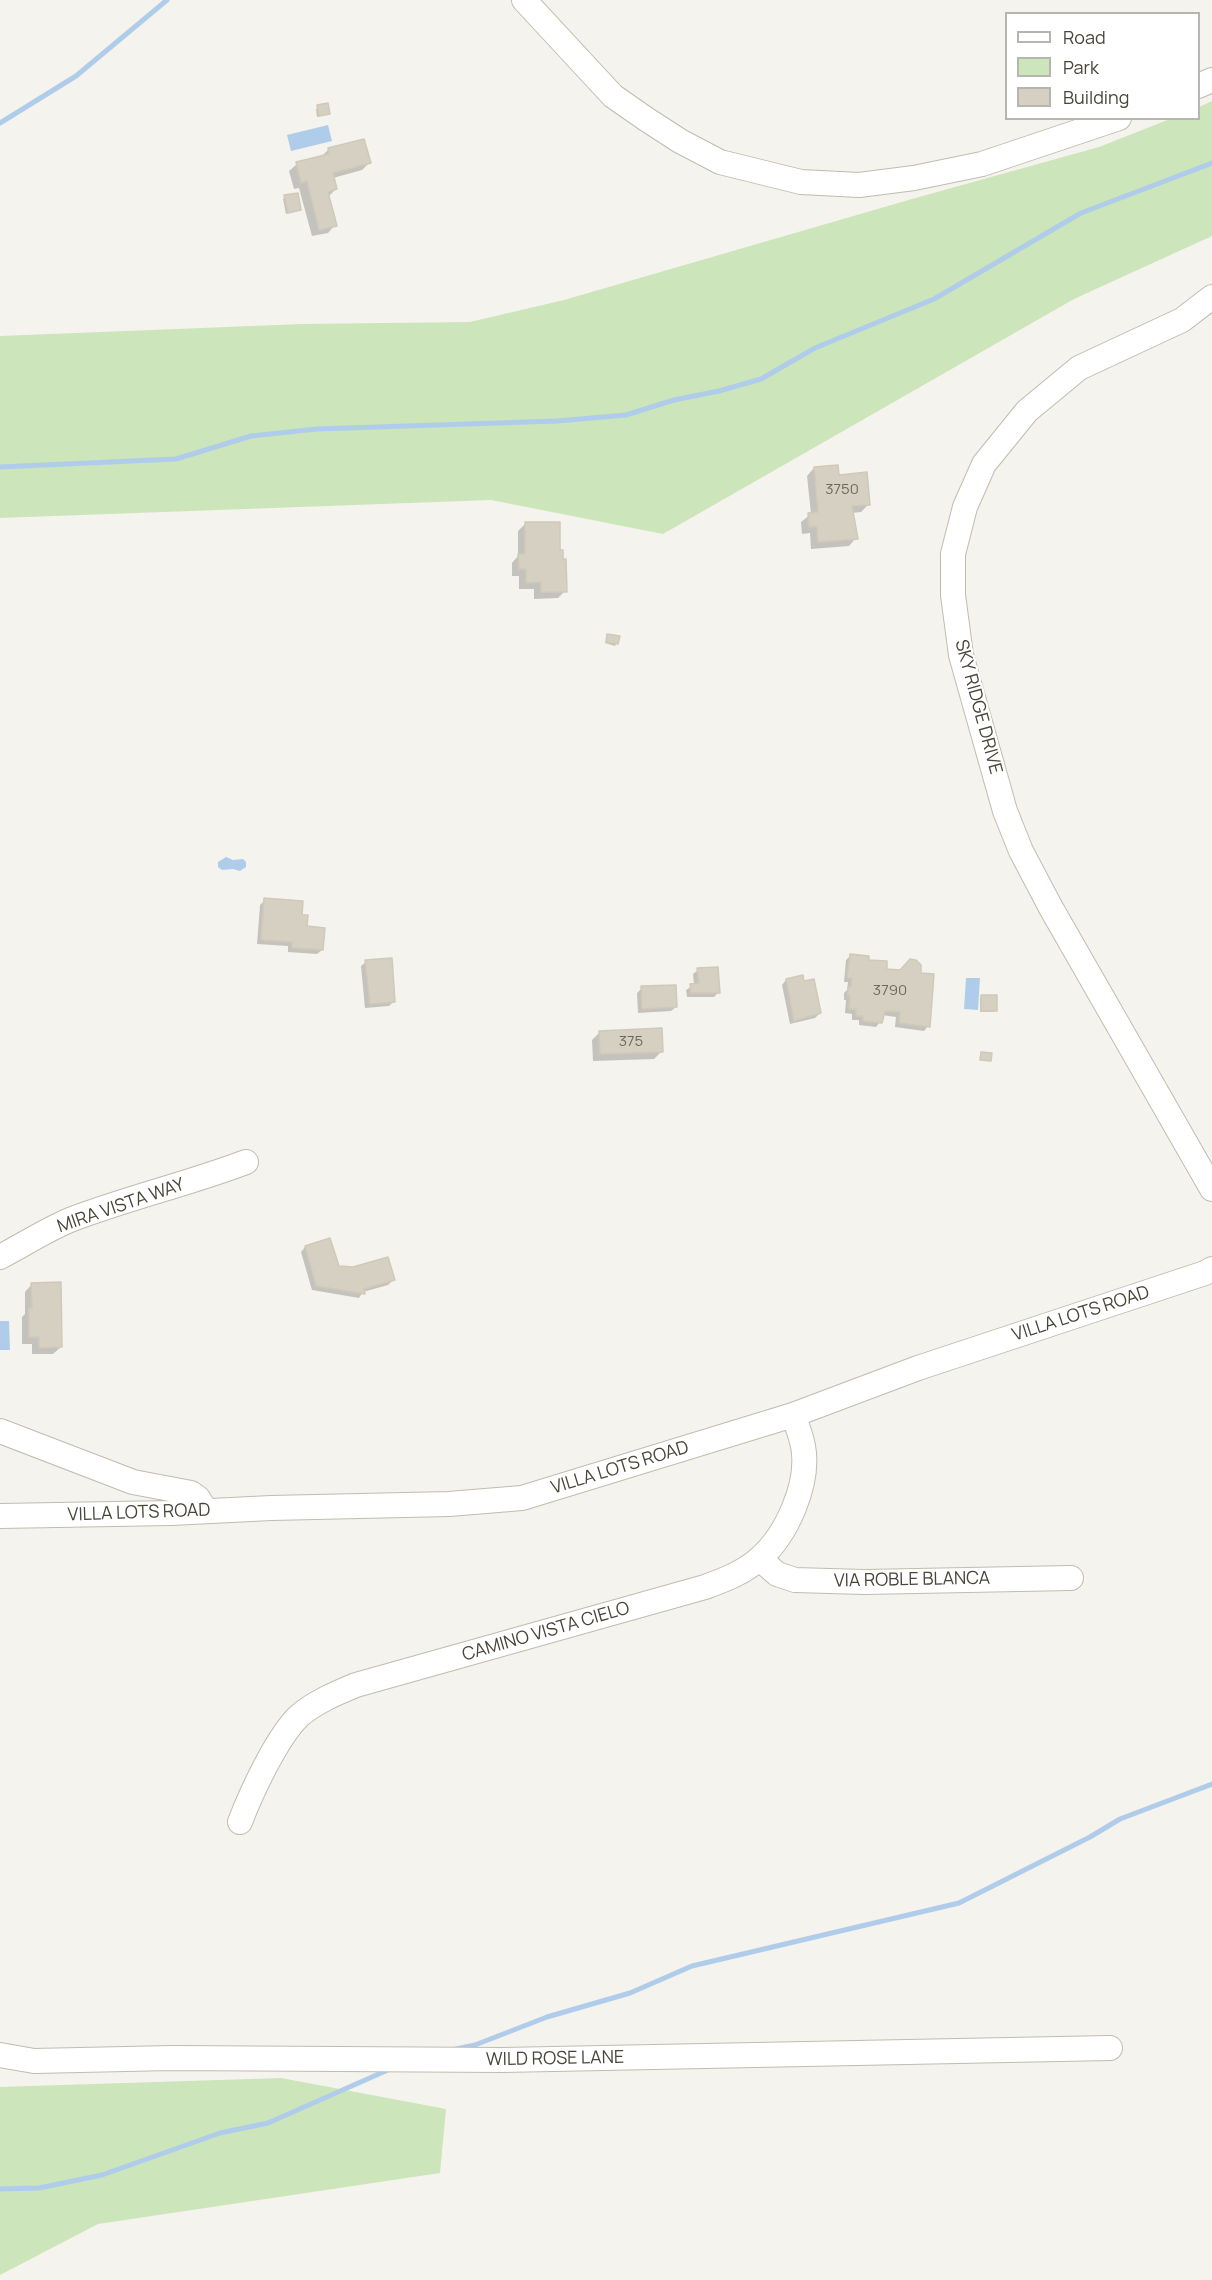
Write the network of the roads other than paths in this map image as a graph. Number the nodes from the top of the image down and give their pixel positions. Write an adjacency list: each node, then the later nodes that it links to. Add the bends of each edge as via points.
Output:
1 (524, 0): 2 (street, via 613,96 646,119 720,162 801,182 859,185 914,178 982,164)
2 (1113, 120)
3 (1212, 297): 5 (street, SKY RIDGE DRIVE, via 1182,320 1079,368 1027,411 984,464 965,507 953,554 953,595 961,655 1005,810 1021,851)
4 (246, 1162): 6 (street, MIRA VISTA WAY, via 68,1221)
5 (1212, 1189)
6 (0, 1257)
7 (1212, 1269): 8 (street, VILLA LOTS ROAD, via 918,1368)
8 (793, 1415): 10 (street, VILLA LOTS ROAD, via 522,1498); 12 (street, CAMINO VISTA CIELO, via 803,1447 804,1472 796,1504 782,1532)
9 (0, 1431): 10 (street, via 133,1482 191,1493)
10 (206, 1511): 11 (street, VILLA LOTS ROAD)
11 (0, 1516)
12 (760, 1559): 13 (street, VIA ROBLE BLANCA, via 777,1574 795,1580); 14 (street, CAMINO VISTA CIELO, via 732,1577 705,1587 356,1685 325,1698 299,1717 281,1740)
13 (1071, 1578)
14 (240, 1822)
15 (1110, 2048): 16 (street, WILD ROSE LANE, via 502,2060 34,2061)
16 (0, 2055)

